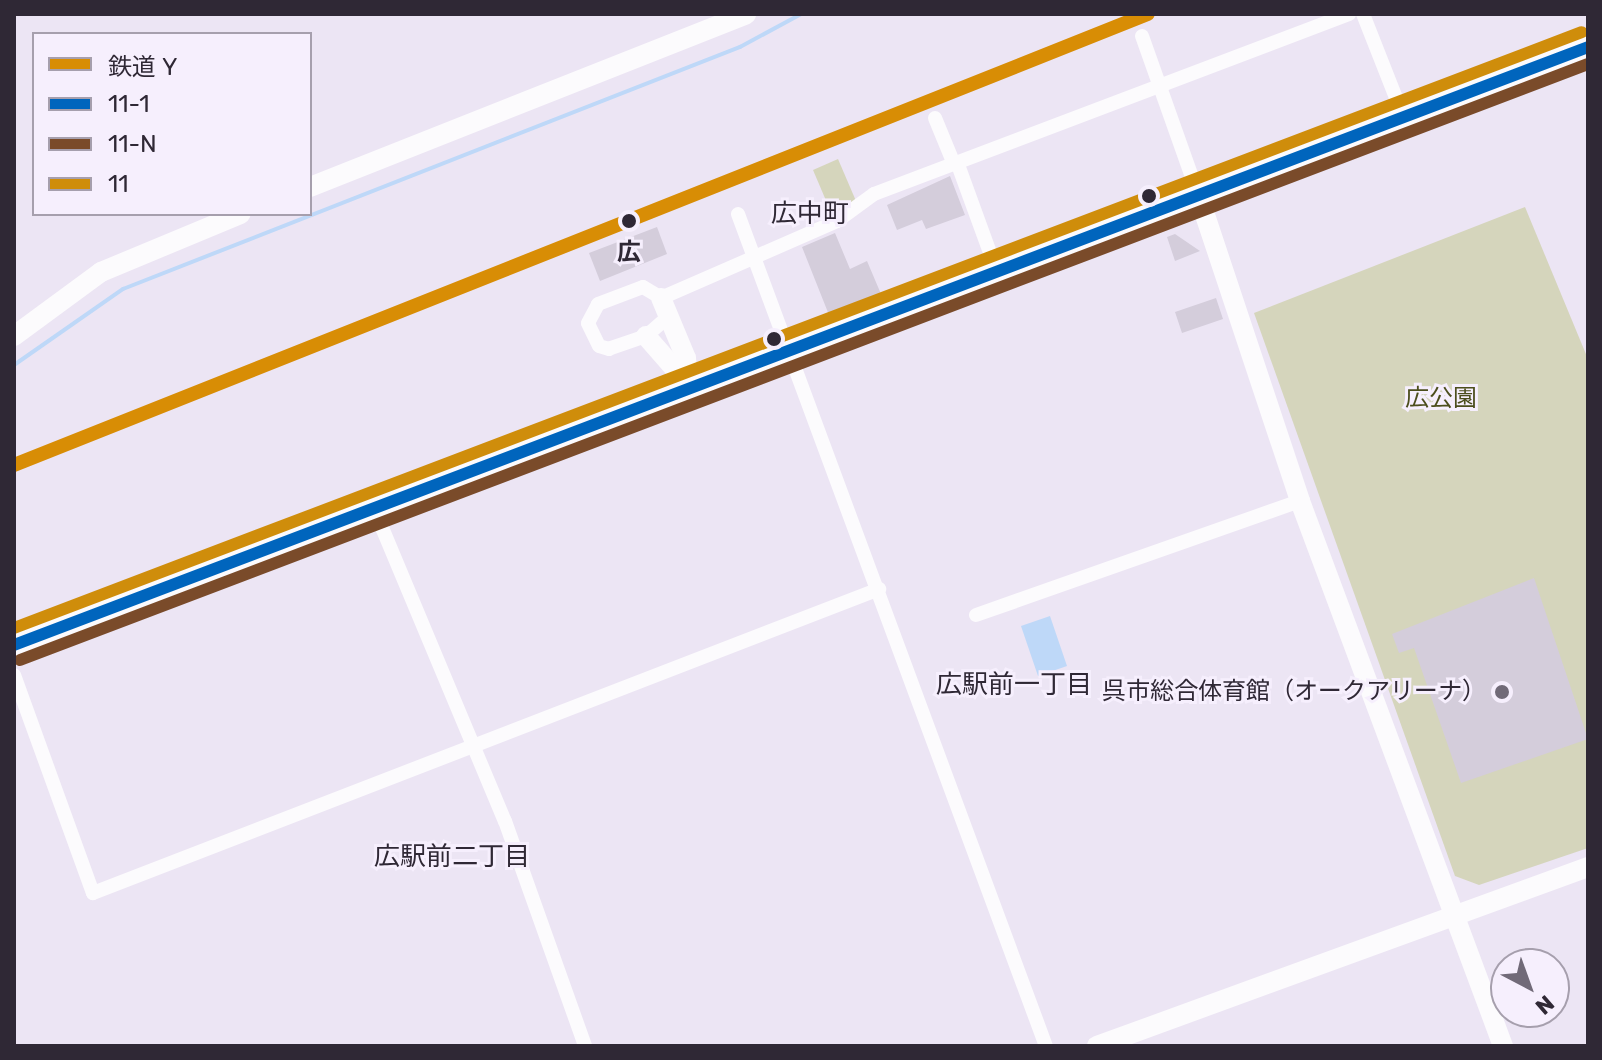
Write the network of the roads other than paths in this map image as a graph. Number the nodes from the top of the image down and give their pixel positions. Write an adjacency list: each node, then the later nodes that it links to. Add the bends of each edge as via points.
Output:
1 (746, 14): 10 (street)
2 (1349, 14): 6 (street)
3 (1363, 14): 8 (street)
4 (1142, 36): 6 (street)
5 (1588, 47): 8 (highway)
6 (1160, 85): 9 (street); 11 (street)
7 (935, 118): 9 (street)
8 (1404, 118): 11 (highway)
9 (956, 163): 14 (street, via 874,194 837,221); 15 (street)
10 (312, 186)
11 (1199, 197): 15 (highway); 21 (street)
12 (738, 214): 14 (street)
13 (235, 216): 17 (street, via 101,272)
14 (756, 259): 16 (street); 19 (street)
15 (997, 272): 19 (highway)
16 (665, 307): 18 (street); 18 (street, via 643,287 598,304 590,315 603,348); 20 (street, via 686,358)
17 (14, 336)
18 (646, 336): 20 (street)
19 (789, 349): 20 (highway); 23 (street)
20 (688, 384): 22 (highway)
21 (1300, 501): 24 (street); 29 (street)
22 (373, 506): 25 (highway); 27 (street)
23 (879, 589): 27 (street); 31 (street)
24 (976, 615)
25 (14, 645)
26 (14, 675): 27 (street, via 93,893)
27 (473, 745): 30 (street)
28 (1588, 867): 29 (street)
29 (1450, 916): 32 (street); 33 (street)
30 (585, 1046)
31 (1046, 1046)
32 (1097, 1046)
33 (1503, 1046)

